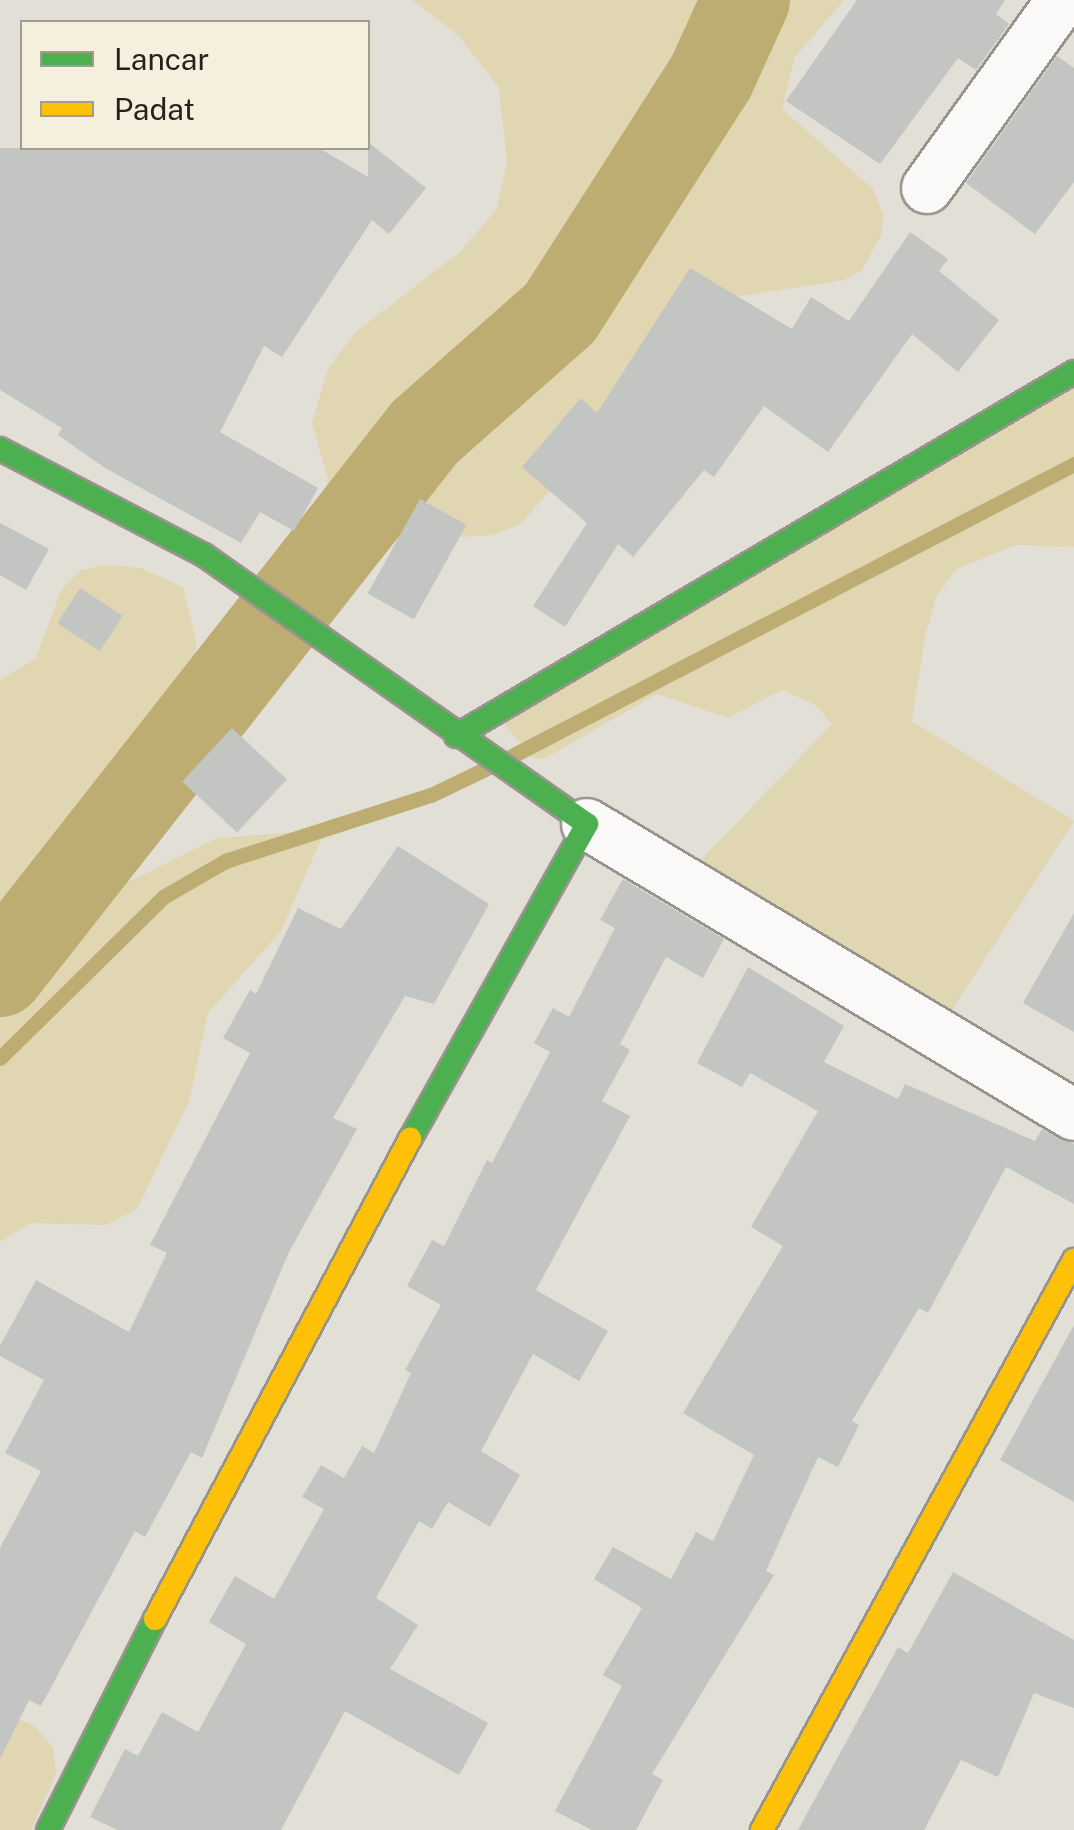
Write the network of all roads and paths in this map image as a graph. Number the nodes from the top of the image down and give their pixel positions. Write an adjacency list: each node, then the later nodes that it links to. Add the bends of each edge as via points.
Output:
1 (1062, 0): 2 (street)
2 (927, 188)
3 (1074, 372): 5 (street)
4 (0, 448): 5 (street, via 204,555)
5 (456, 736): 6 (street)
6 (587, 824): 7 (street); 9 (street, via 294,1346)
7 (1074, 1115)
8 (1074, 1260): 10 (street)
9 (48, 1830)
10 (762, 1830)

